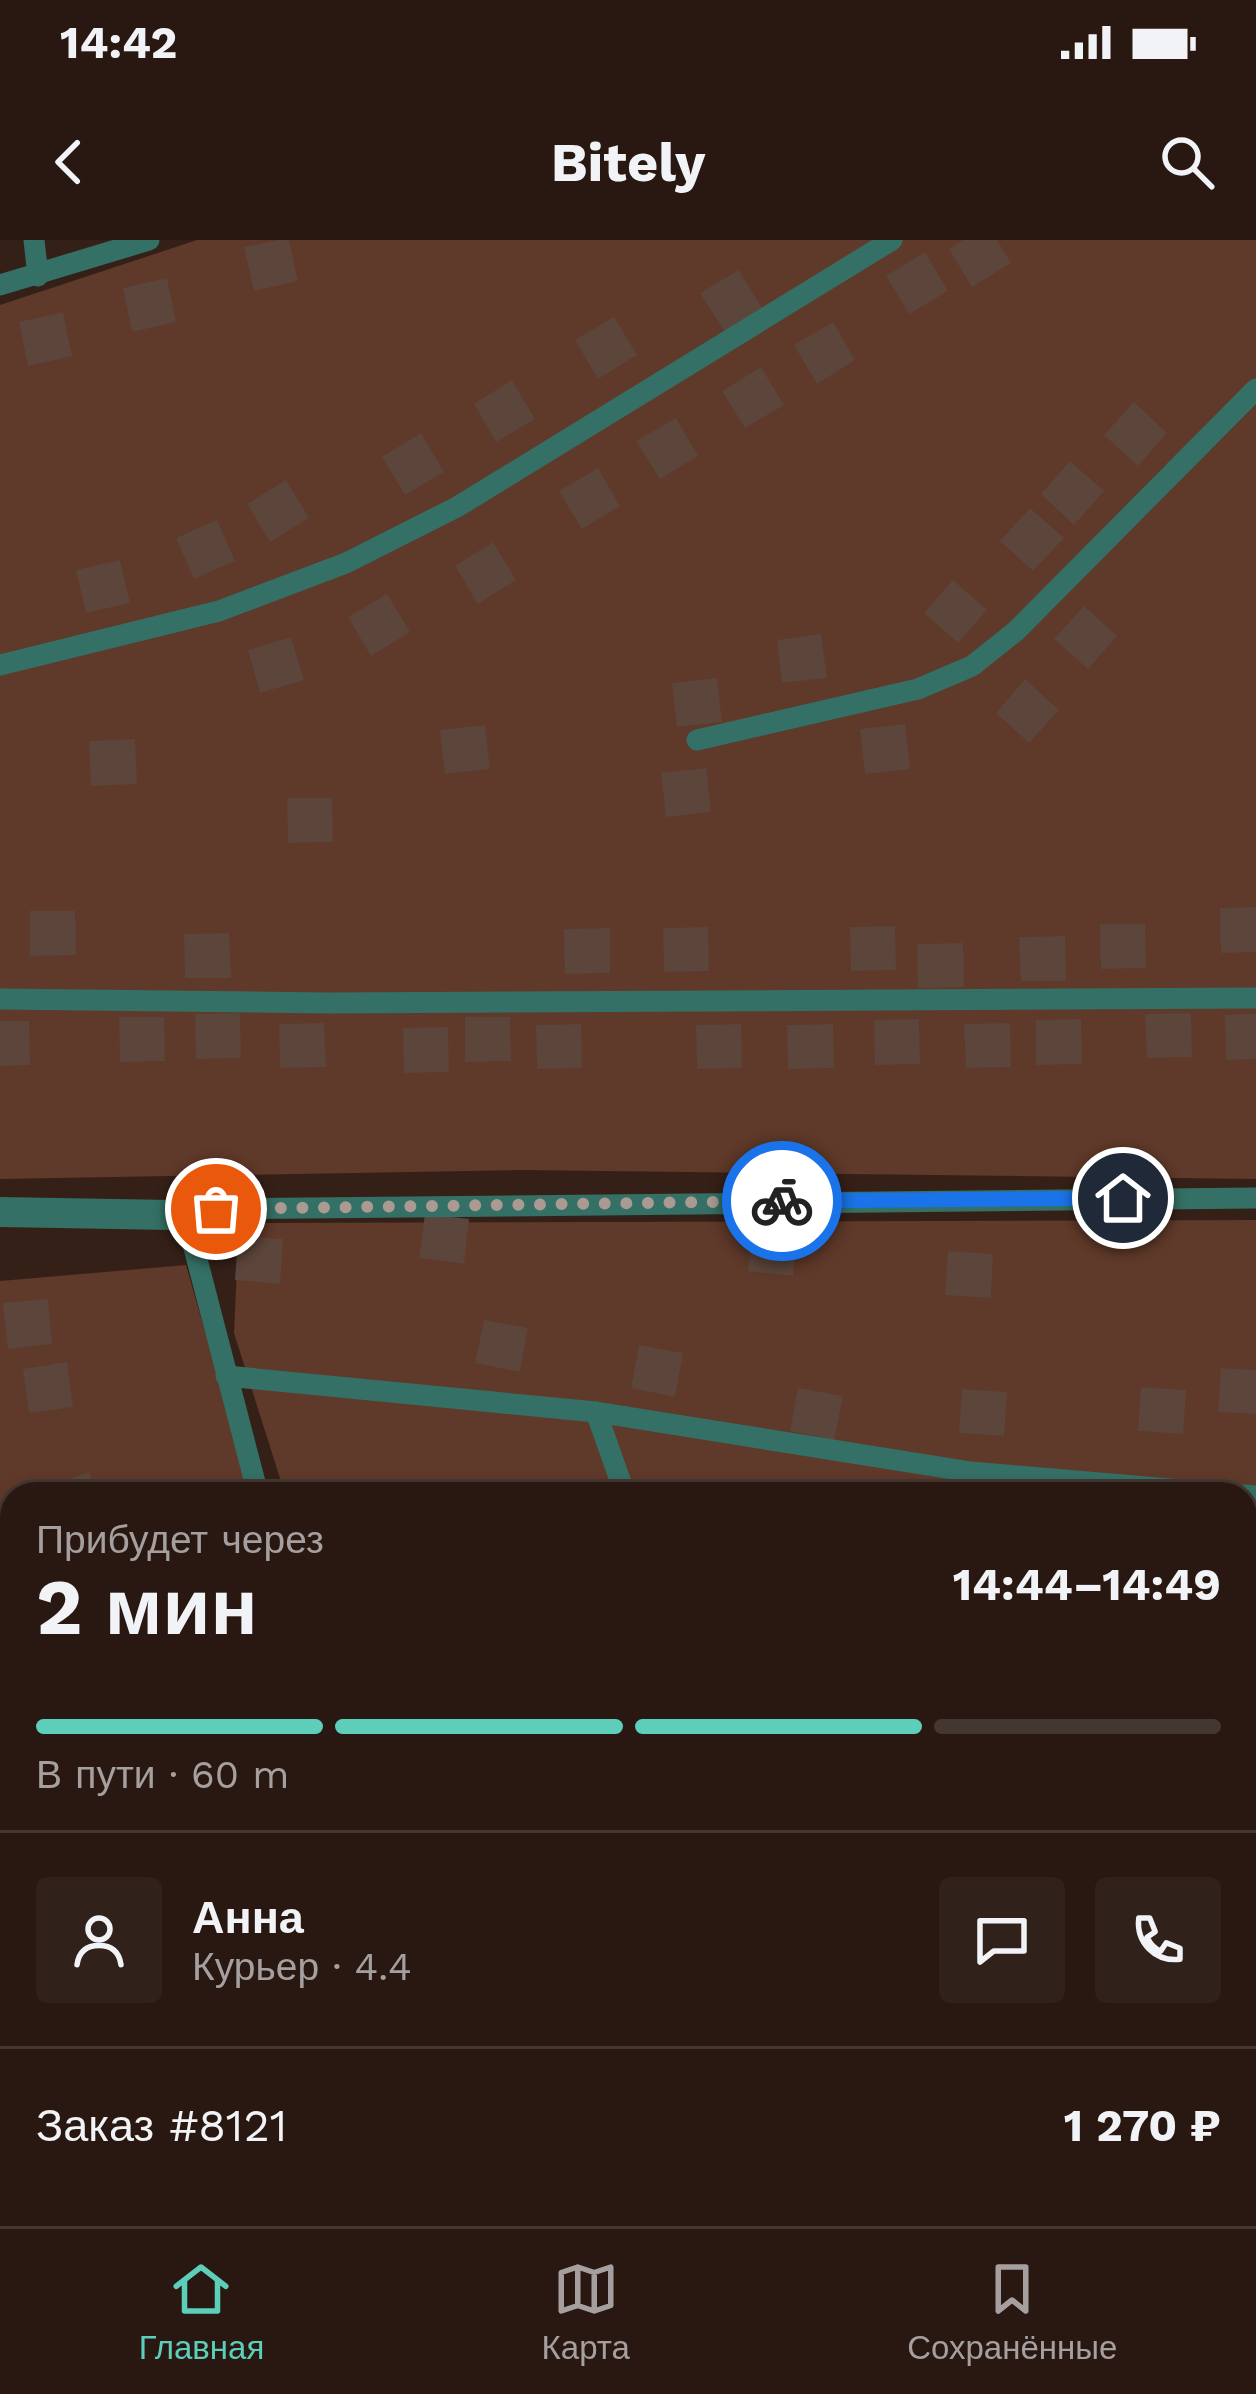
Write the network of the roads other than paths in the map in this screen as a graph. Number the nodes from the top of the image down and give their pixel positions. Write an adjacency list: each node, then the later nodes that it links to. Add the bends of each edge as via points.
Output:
1 (34, 240): 4 (lane)
2 (149, 240): 4 (lane)
3 (892, 240): 7 (lane, via 457,507 346,563 219,611)
4 (38, 276): 5 (lane)
5 (0, 285)
6 (1256, 389): 8 (lane, via 972,666 918,689)
7 (0, 664)
8 (697, 740)
9 (1256, 998): 10 (lane)
10 (0, 999)
11 (1256, 1198): 13 (lane, via 216,1209)
12 (0, 1212): 13 (street)
13 (187, 1221): 14 (lane)
14 (226, 1376): 15 (lane); 16 (lane)
15 (596, 1412): 17 (lane); 18 (lane)
16 (255, 1482)
17 (621, 1482)
18 (967, 1482)

